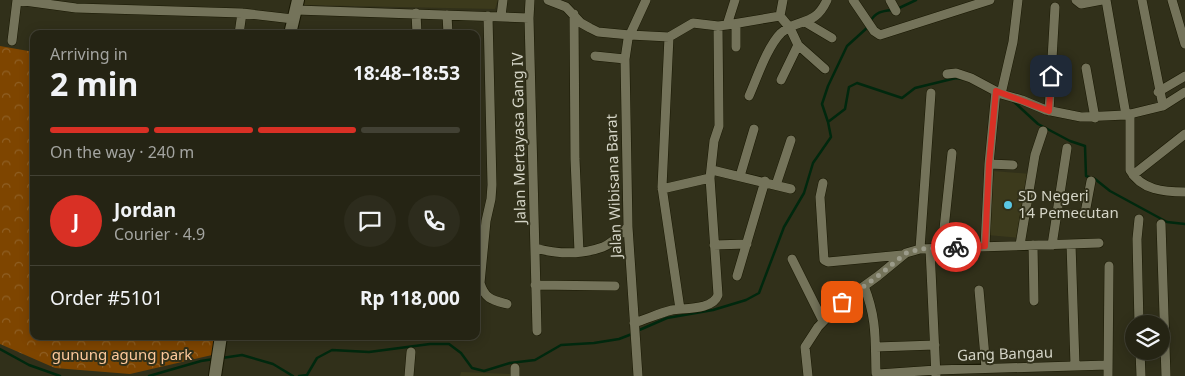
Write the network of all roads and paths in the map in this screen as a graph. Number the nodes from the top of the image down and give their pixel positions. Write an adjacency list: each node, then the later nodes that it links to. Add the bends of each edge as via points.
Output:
1 (17, 0): 21 (street, via 76,8); 41 (street)
2 (178, 0): 21 (street)
3 (502, 0): 28 (street)
4 (530, 0): 30 (street, Jalan Mertayasa Gang IV)
5 (548, 0): 25 (street)
6 (646, 0): 38 (street, Jalan Wibisana Barat)
7 (734, 0): 32 (street)
8 (783, 0): 29 (street)
9 (827, 0): 31 (street, via 815,18)
10 (853, 0): 12 (street, via 880,35)
11 (890, 0): 22 (street)
12 (990, 0)
13 (1018, 0): 55 (street, via 1013,42)
14 (1076, 0): 15 (street, via 1081,4)
15 (1102, 0)
16 (1106, 0): 59 (street)
17 (1142, 0): 52 (street)
18 (1172, 0): 42 (street)
19 (1055, 7): 58 (street)
20 (296, 9): 23 (street); 24 (street); 35 (main road)
21 (178, 10): 23 (street)
22 (896, 11)
23 (242, 13): 34 (street)
24 (416, 13): 26 (street); 36 (street)
25 (574, 14): 38 (street, via 584,25 598,32); 95 (street)
26 (447, 15): 27 (street); 37 (street)
27 (488, 16): 28 (street); 105 (street, via 492,185 480,283 489,298)
28 (501, 16): 30 (street)
29 (780, 16): 32 (street); 33 (street)
30 (530, 18): 91 (street, Jalan Mertayasa Gang IV)
31 (805, 22): 33 (street); 40 (street)
32 (727, 25): 39 (street, via 693,22); 44 (street); 69 (street, via 719,126)
33 (790, 28): 43 (street); 56 (street, via 776,40)
34 (240, 30)
35 (291, 30)
36 (417, 30)
37 (448, 30)
38 (630, 35): 39 (street); 46 (street, Jalan Wibisana Barat)
39 (669, 37): 76 (street)
40 (832, 38)
41 (12, 41)
42 (1185, 44)
43 (798, 45): 48 (street); 51 (street)
44 (736, 47)
45 (595, 56): 46 (street)
46 (625, 59): 82 (street, Jalan Wibisana Barat)
47 (1086, 68): 60 (street)
48 (825, 69)
49 (946, 74): 55 (street, via 958,73)
50 (1185, 76): 52 (street)
51 (782, 80)
52 (1158, 92): 57 (street)
53 (1185, 92): 57 (street)
54 (931, 93): 93 (street)
55 (997, 95): 58 (street, via 1022,100); 67 (street)
56 (749, 96)
57 (1162, 106): 59 (street)
58 (1049, 111): 60 (street)
59 (1128, 114): 60 (street); 70 (street, via 1130,170)
60 (1095, 118)
61 (754, 129): 71 (street)
62 (1043, 131): 90 (street, via 1035,155)
63 (1185, 134): 70 (street)
64 (791, 140): 75 (street)
65 (1067, 148): 79 (street)
66 (952, 153): 92 (street)
67 (989, 164): 68 (street); 89 (street)
68 (1013, 165)
69 (711, 174): 71 (street); 76 (street); 88 (street)
70 (1133, 175): 78 (street, via 1153,188)
71 (740, 176): 72 (street)
72 (765, 181): 75 (street); 84 (street)
73 (1091, 181): 79 (street, via 1084,213)
74 (822, 183): 96 (street, via 824,260)
75 (776, 184): 77 (street)
76 (662, 189): 106 (street)
77 (791, 189)
78 (1185, 192)
79 (1056, 213): 85 (street)
80 (1139, 219): 107 (street)
81 (1161, 224): 126 (street)
82 (628, 227): 95 (street, via 603,247); 109 (street, Jalan Wibisana Barat)
83 (1099, 243): 86 (street)
84 (747, 244): 88 (street); 99 (street)
85 (1052, 244): 86 (street); 87 (street)
86 (1071, 244): 117 (street, Gang Bangau)
87 (1033, 245): 90 (street); 104 (street)
88 (714, 246): 106 (street, via 717,299 702,306)
89 (985, 246): 90 (street); 92 (street)
90 (1020, 246)
91 (535, 248): 95 (street, via 550,252); 100 (street, Jalan Mertayasa Gang IV)
92 (942, 248): 94 (street)
93 (920, 249): 94 (street); 96 (street)
94 (930, 249): 112 (street)
95 (579, 252)
96 (902, 255): 102 (street)
97 (792, 259): 108 (street)
98 (1109, 266): 118 (street)
99 (737, 276)
100 (535, 285): 101 (street); 110 (street, Jalan Mertayasa Gang IV)
101 (615, 286)
102 (864, 286): 108 (street); 113 (street, Gang Bangau, via 875,321)
103 (979, 290): 119 (street)
104 (1034, 301)
105 (508, 304)
106 (680, 309): 109 (street)
107 (1139, 315)
108 (824, 321): 123 (street, via 805,347)
109 (634, 325): 122 (street, Jalan Wibisana Barat)
110 (537, 331)
111 (221, 340): 116 (main road)
112 (935, 345): 113 (street); 120 (street)
113 (876, 347): 120 (street, Gang Bangau, via 878,374)
114 (411, 352): 121 (street)
115 (1140, 360): 125 (street)
116 (217, 365)
117 (1074, 365): 118 (street, Gang Bangau); 119 (street, Gang Bangau)
118 (1108, 366): 124 (street)
119 (986, 368): 120 (street, Gang Bangau)
120 (936, 373)
121 (409, 376)
122 (638, 376)
123 (808, 376)
124 (1108, 376)
125 (1141, 376)
126 (1166, 376)

